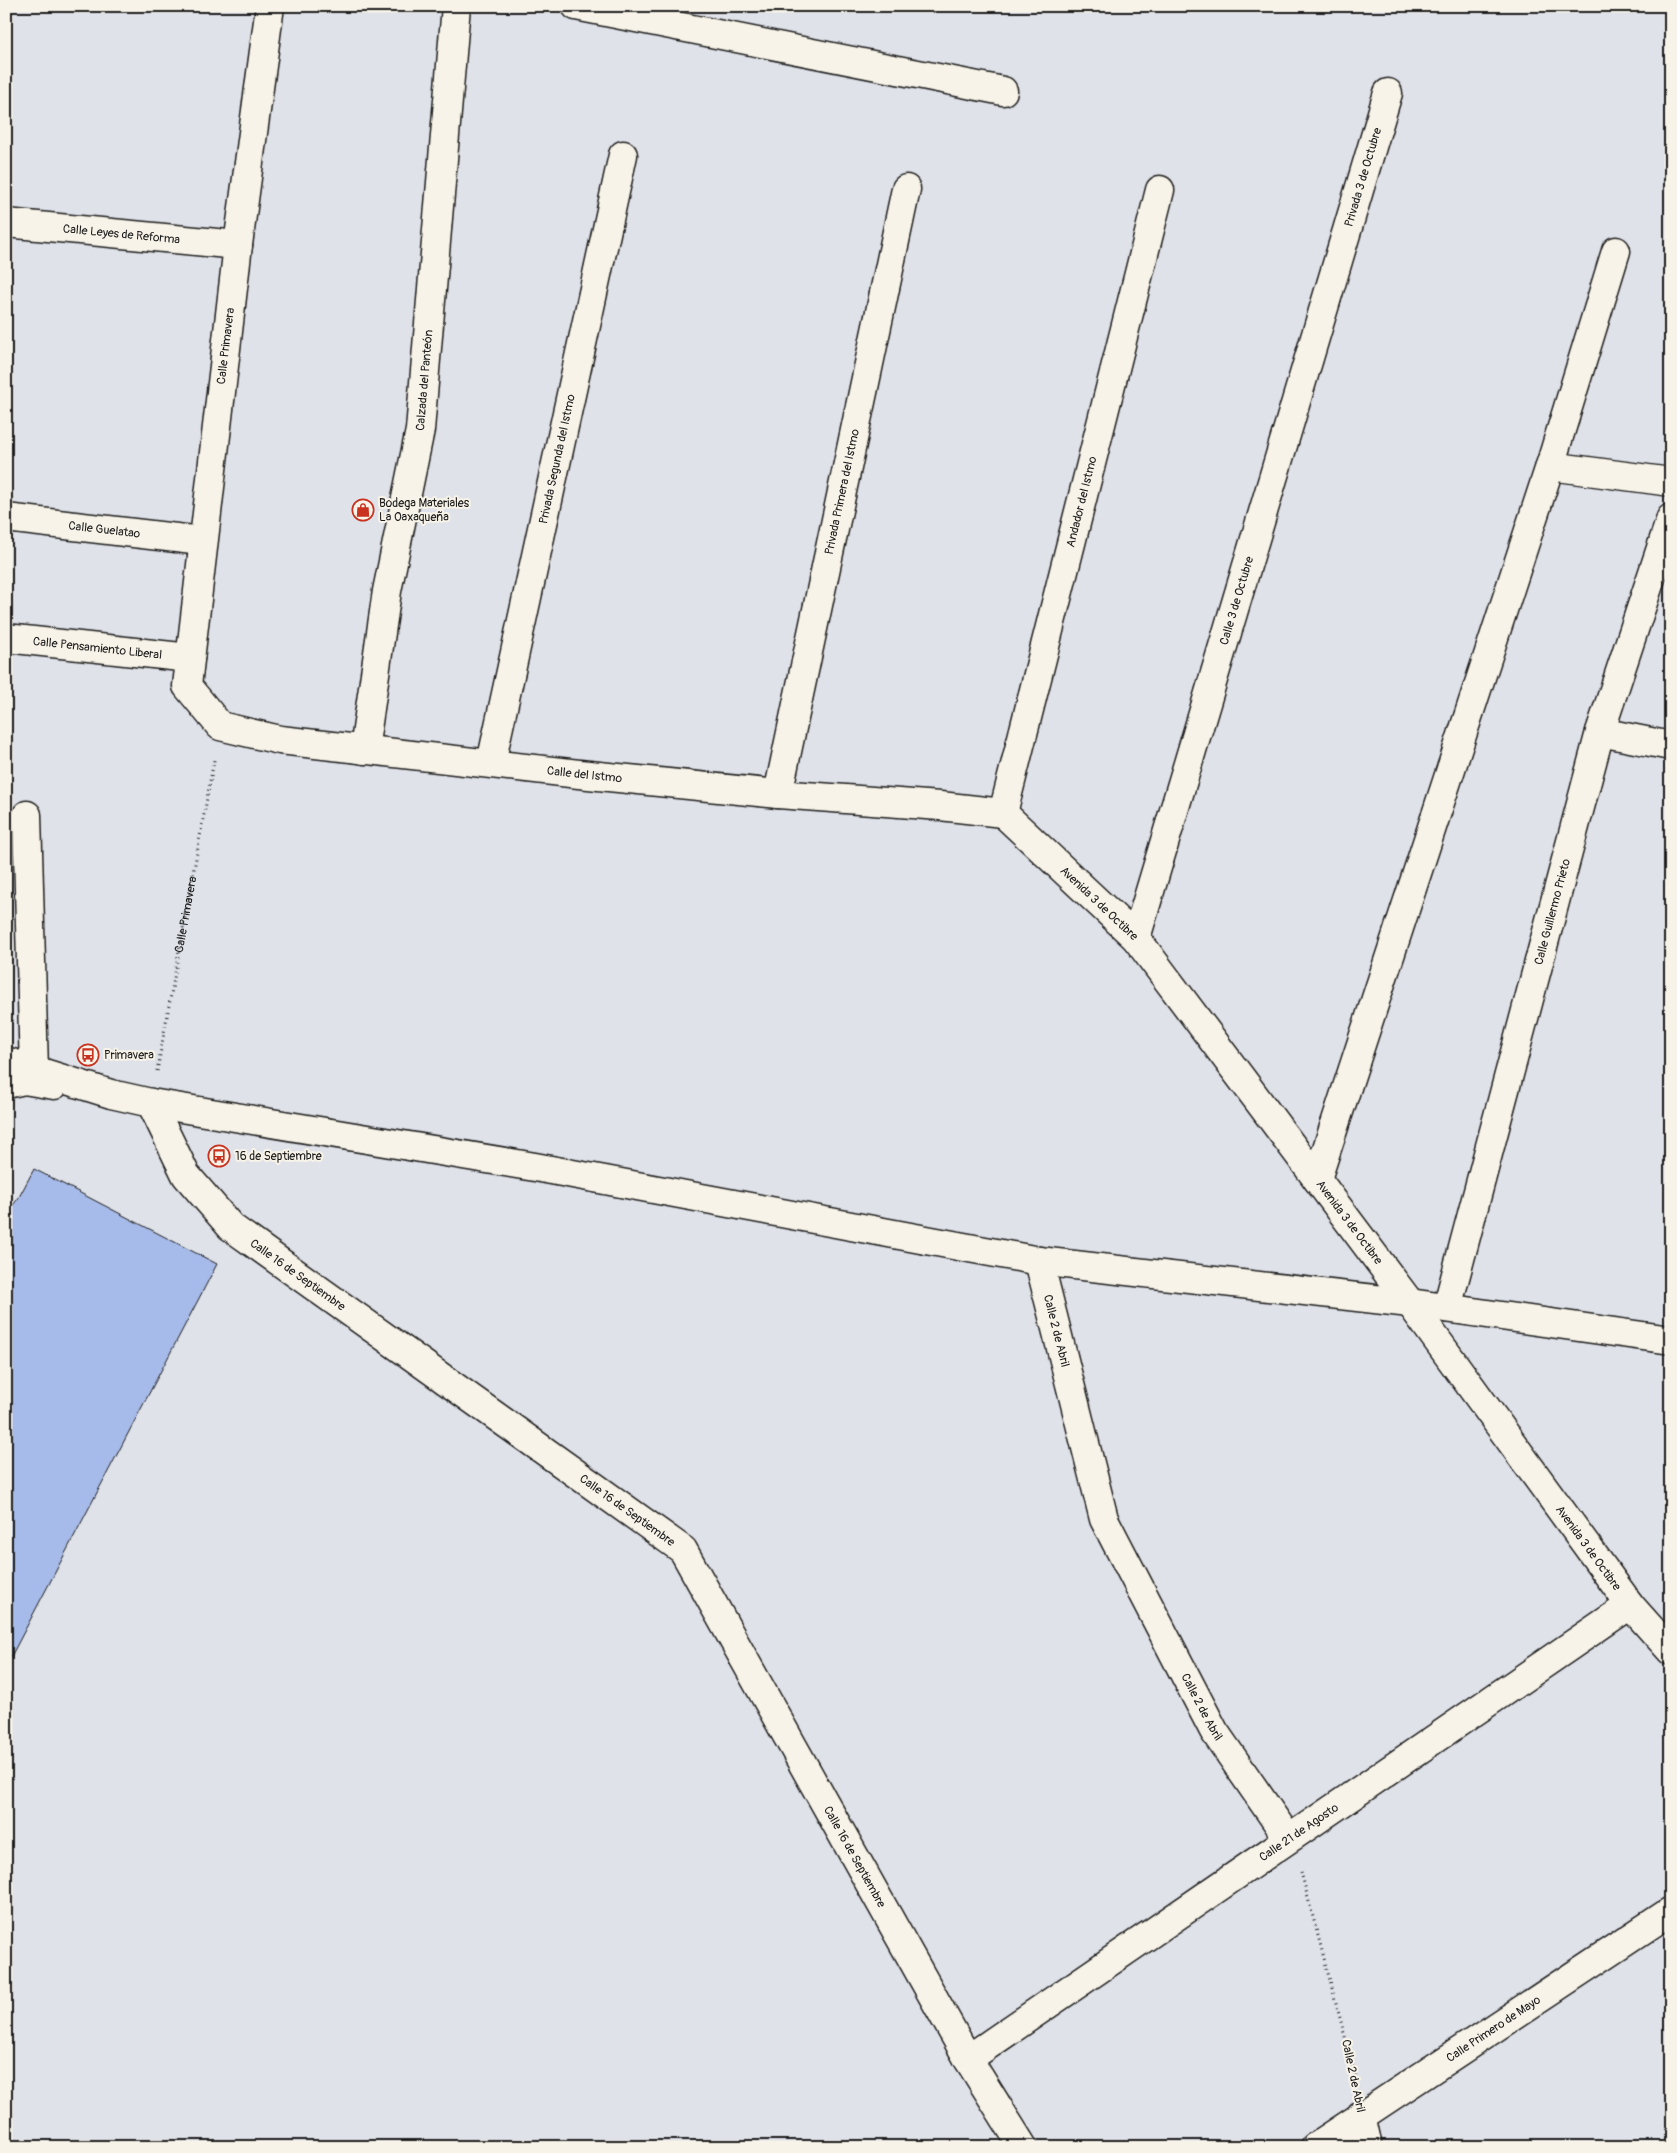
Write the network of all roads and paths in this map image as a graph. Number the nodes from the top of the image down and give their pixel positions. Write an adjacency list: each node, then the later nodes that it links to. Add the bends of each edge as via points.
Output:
1 (270, 6): 10 (street, Calle Primavera)
2 (456, 6): 23 (street, Calzada del Panteón, via 420,430 387,591)
3 (576, 6): 4 (street)
4 (1003, 91)
5 (1388, 93): 12 (street, Privada 3 de Octubre)
6 (623, 155): 24 (street, Privada Segunda del Istmo)
7 (906, 189): 25 (street, Privada Primera del Istmo)
8 (1160, 190): 26 (street, Andador del Istmo)
9 (6, 223): 10 (street, Calle Leyes de Reforma)
10 (238, 245): 17 (street, Calle Primavera)
11 (1616, 252): 13 (street)
12 (1338, 262): 28 (street, Calle 3 de Octubre)
13 (1550, 466): 14 (street); 34 (street)
14 (1671, 482)
15 (6, 518): 17 (street, Calle Guelatao)
16 (1671, 518): 21 (street, Calle Guillermo Prieto)
17 (202, 541): 19 (street, Calle Primavera)
18 (6, 638): 19 (street, Calle Pensamiento Liberal)
19 (190, 658): 20 (street, Calle Primavera, via 187,686)
20 (220, 726): 23 (street, Calle del Istmo, via 280,740); 33 (path, Calle Primavera)
21 (1600, 732): 22 (street); 37 (street, Calle Guillermo Prieto)
22 (1671, 746)
23 (364, 750): 24 (street, Calle del Istmo)
24 (491, 763): 25 (street, Calle del Istmo)
25 (778, 794): 26 (street, Calle del Istmo)
26 (1003, 813): 28 (street, Avenida 3 de Octibre)
27 (27, 815): 30 (street)
28 (1136, 938): 34 (street, Avenida 3 de Octibre)
29 (6, 1061): 30 (street)
30 (34, 1071): 32 (street)
31 (6, 1084): 32 (street, via 24,1080)
32 (111, 1094): 33 (street)
33 (151, 1103): 35 (street, via 535,1168); 43 (street, Calle 16 de Septiembre, via 186,1175 231,1227 683,1550)
34 (1316, 1178): 36 (street, Avenida 3 de Octibre)
35 (1039, 1261): 36 (street); 41 (street, Calle 2 de Abril, via 1104,1519 1214,1731)
36 (1410, 1303): 37 (street); 39 (street, Avenida 3 de Octibre)
37 (1447, 1308): 38 (street)
38 (1671, 1340)
39 (1630, 1605): 40 (street, Avenida 3 de Octibre); 41 (street, Calle 21 de Agosto)
40 (1671, 1651)
41 (1288, 1838): 43 (street, Calle 21 de Agosto); 44 (path, Calle 2 de Abril, via 1306,1886 1357,2081)
42 (1671, 1911): 44 (street, Calle Primero de Mayo)
43 (968, 2059): 45 (street, Calle 16 de Septiembre)
44 (1362, 2115): 46 (street, Calle Primero de Mayo); 47 (street, Calle 2 de Abril)
45 (1023, 2147)
46 (1315, 2147)
47 (1368, 2147)

